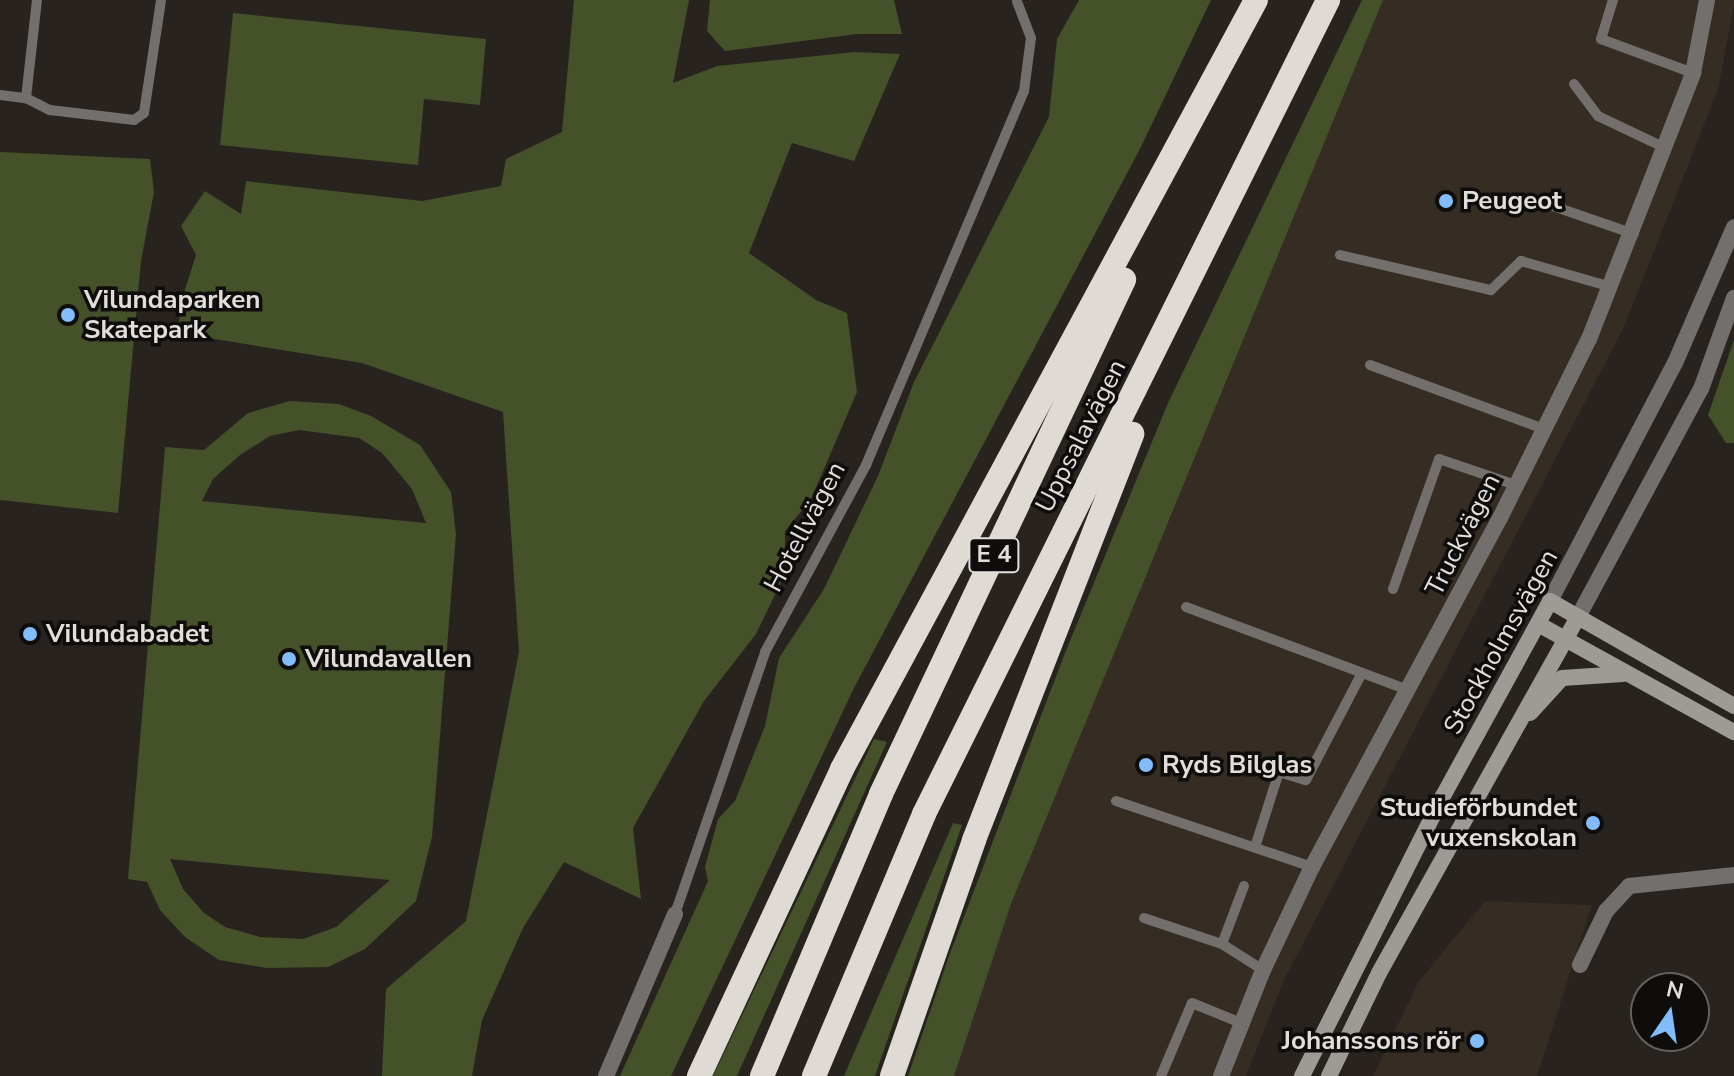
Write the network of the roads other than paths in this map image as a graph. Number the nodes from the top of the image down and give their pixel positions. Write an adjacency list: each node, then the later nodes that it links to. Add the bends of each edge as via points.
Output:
1 (37, 0): 13 (lane)
2 (1256, 0): 8 (highway, E 4)
3 (1328, 0): 9 (highway, Uppsalavägen / E 4)
4 (1613, 0): 10 (lane, via 1601,39)
5 (1707, 0): 10 (street, Truckvägen)
6 (161, 1): 13 (lane, via 150,103 144,113 134,120 50,110)
7 (1017, 2): 41 (lane, Hotellvägen, via 1031,38 1024,91 866,465 765,652)
8 (1237, 39): 48 (highway, via 842,769); 49 (highway, Uppsalavägen / E 4, via 881,794)
9 (1301, 59): 50 (highway, Uppsalavägen / E 4, via 924,814); 51 (highway, via 1114,472 974,840)
10 (1693, 73): 14 (street, Truckvägen)
11 (1574, 84): 14 (lane, via 1598,116)
12 (0, 95): 13 (lane)
13 (26, 98)
14 (1665, 148): 17 (street, Truckvägen)
15 (1547, 204): 17 (lane)
16 (1734, 227): 25 (street, Stockholmsvägen, via 1675,363)
17 (1634, 234): 19 (street, Truckvägen)
18 (1340, 255): 19 (lane, via 1491,290 1521,261)
19 (1611, 287): 22 (street, Truckvägen)
20 (1734, 298): 27 (street, Stockholmsvägen, via 1701,389)
21 (1370, 365): 22 (lane)
22 (1544, 429): 23 (street, Truckvägen)
23 (1516, 485): 24 (lane, via 1439,459); 32 (street, Truckvägen)
24 (1393, 589)
25 (1550, 601): 27 (main road); 28 (main road, Stockholmsvägen)
26 (1186, 607): 30 (lane)
27 (1578, 617): 29 (main road, Stockholmsvägen); 33 (main road)
28 (1538, 624): 29 (main road); 54 (main road, Stockholmsvägen)
29 (1563, 638): 31 (main road); 35 (main road, Stockholmsvägen)
30 (1362, 673): 32 (lane); 37 (lane, via 1306,780 1279,772)
31 (1629, 675): 34 (main road); 35 (main road, Stockholmsvägen, via 1562,678)
32 (1408, 690): 38 (street, Truckvägen)
33 (1734, 706)
34 (1734, 732)
35 (1489, 769): 55 (main road, Stockholmsvägen)
36 (1116, 801): 37 (lane)
37 (1256, 844): 38 (lane)
38 (1312, 867): 45 (street, Truckvägen)
39 (1734, 875): 44 (street, via 1629,886 1606,911)
40 (1244, 886): 43 (lane)
41 (675, 914): 47 (street, Hotellvägen)
42 (1144, 918): 43 (lane)
43 (1222, 944): 45 (lane)
44 (1580, 965)
45 (1263, 970): 46 (street, Truckvägen)
46 (1241, 1023): 52 (lane, via 1192,1003); 53 (street, Truckvägen)
47 (606, 1076)
48 (699, 1076)
49 (762, 1076)
50 (814, 1076)
51 (892, 1076)
52 (1161, 1076)
53 (1221, 1076)
54 (1302, 1076)
55 (1329, 1076)

